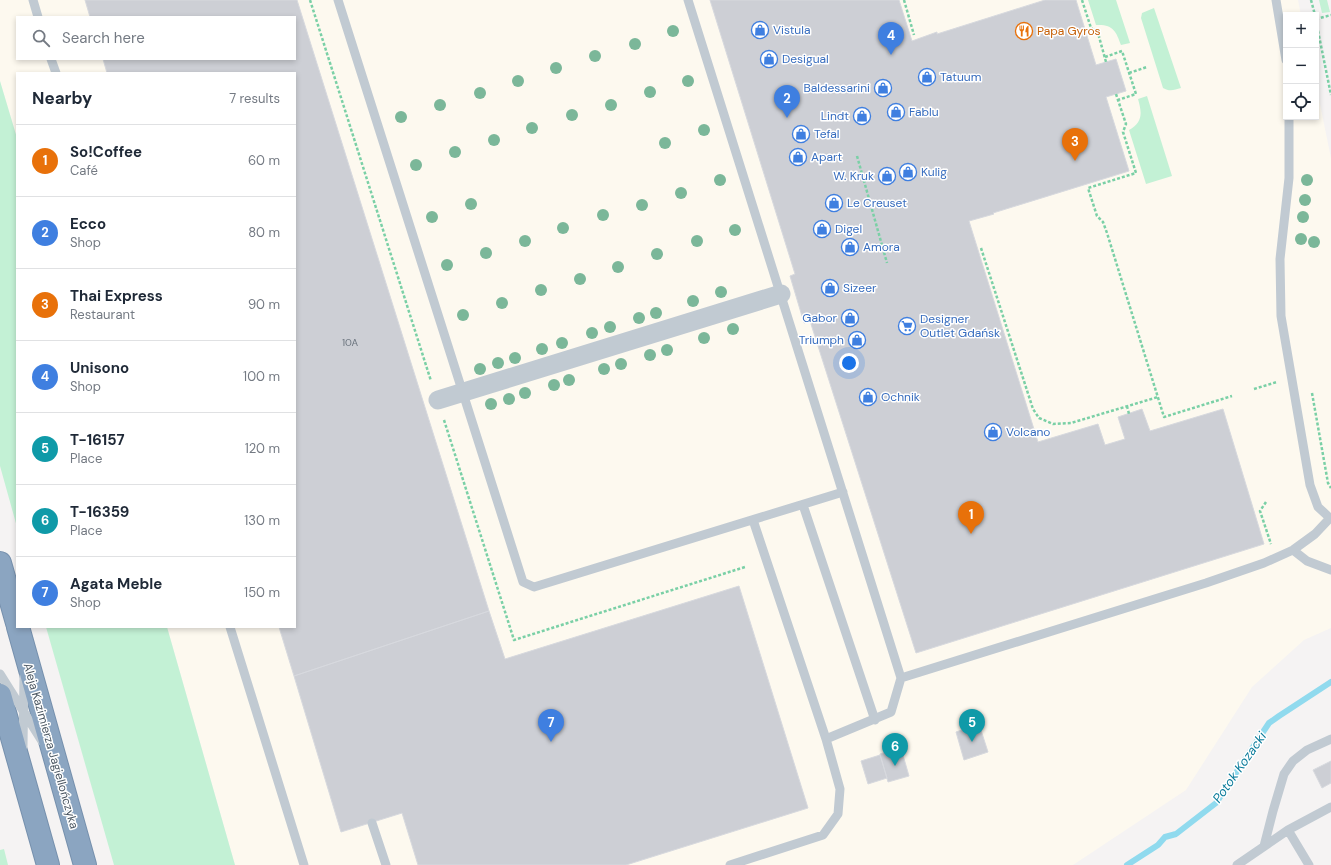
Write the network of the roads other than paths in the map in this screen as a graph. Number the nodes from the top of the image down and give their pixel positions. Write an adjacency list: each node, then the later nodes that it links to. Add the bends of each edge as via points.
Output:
1 (33, 0): 5 (lane)
2 (338, 0): 11 (lane)
3 (688, 0): 10 (lane)
4 (1276, 0): 6 (lane)
5 (38, 16)
6 (1284, 48)
7 (51, 60): 8 (lane)
8 (56, 72)
9 (1289, 120): 15 (lane, via 1289,178 1280,260 1281,316 1310,485 1318,506)
10 (781, 294): 11 (street); 13 (lane)
11 (464, 392): 12 (street); 16 (lane, via 522,582 534,587)
12 (438, 400)
13 (843, 492): 14 (lane); 25 (lane)
14 (803, 505): 16 (lane); 28 (lane)
15 (1331, 519): 17 (lane)
16 (753, 520): 29 (lane)
17 (1293, 550): 19 (lane, via 1308,561); 25 (lane, via 1206,583)
18 (0, 562): 20 (highway)
19 (1331, 570)
20 (16, 619)
21 (18, 628): 23 (highway, Aleja Kazimierza Jagiellończyka)
22 (230, 628): 39 (lane)
23 (24, 649): 27 (lane); 31 (highway, Aleja Kazimierza Jagiellończyka)
24 (0, 674): 27 (lane)
25 (901, 678): 28 (lane, via 891,712)
26 (0, 695): 32 (highway)
27 (23, 711): 31 (lane); 32 (lane)
28 (875, 720): 29 (lane)
29 (826, 739): 41 (lane, via 840,789 838,814 823,835)
30 (1331, 739): 36 (lane, via 1307,750 1293,761 1284,774)
31 (57, 764): 38 (highway, Aleja Kazimierza Jagiellończyka)
32 (22, 773): 37 (highway)
33 (1331, 807): 35 (lane)
34 (372, 823): 40 (lane)
35 (1288, 830): 36 (lane); 43 (lane)
36 (1264, 846): 42 (lane)
37 (48, 865)
38 (85, 865)
39 (304, 865)
40 (386, 865)
41 (730, 865)
42 (1237, 865)
43 (1309, 865)

